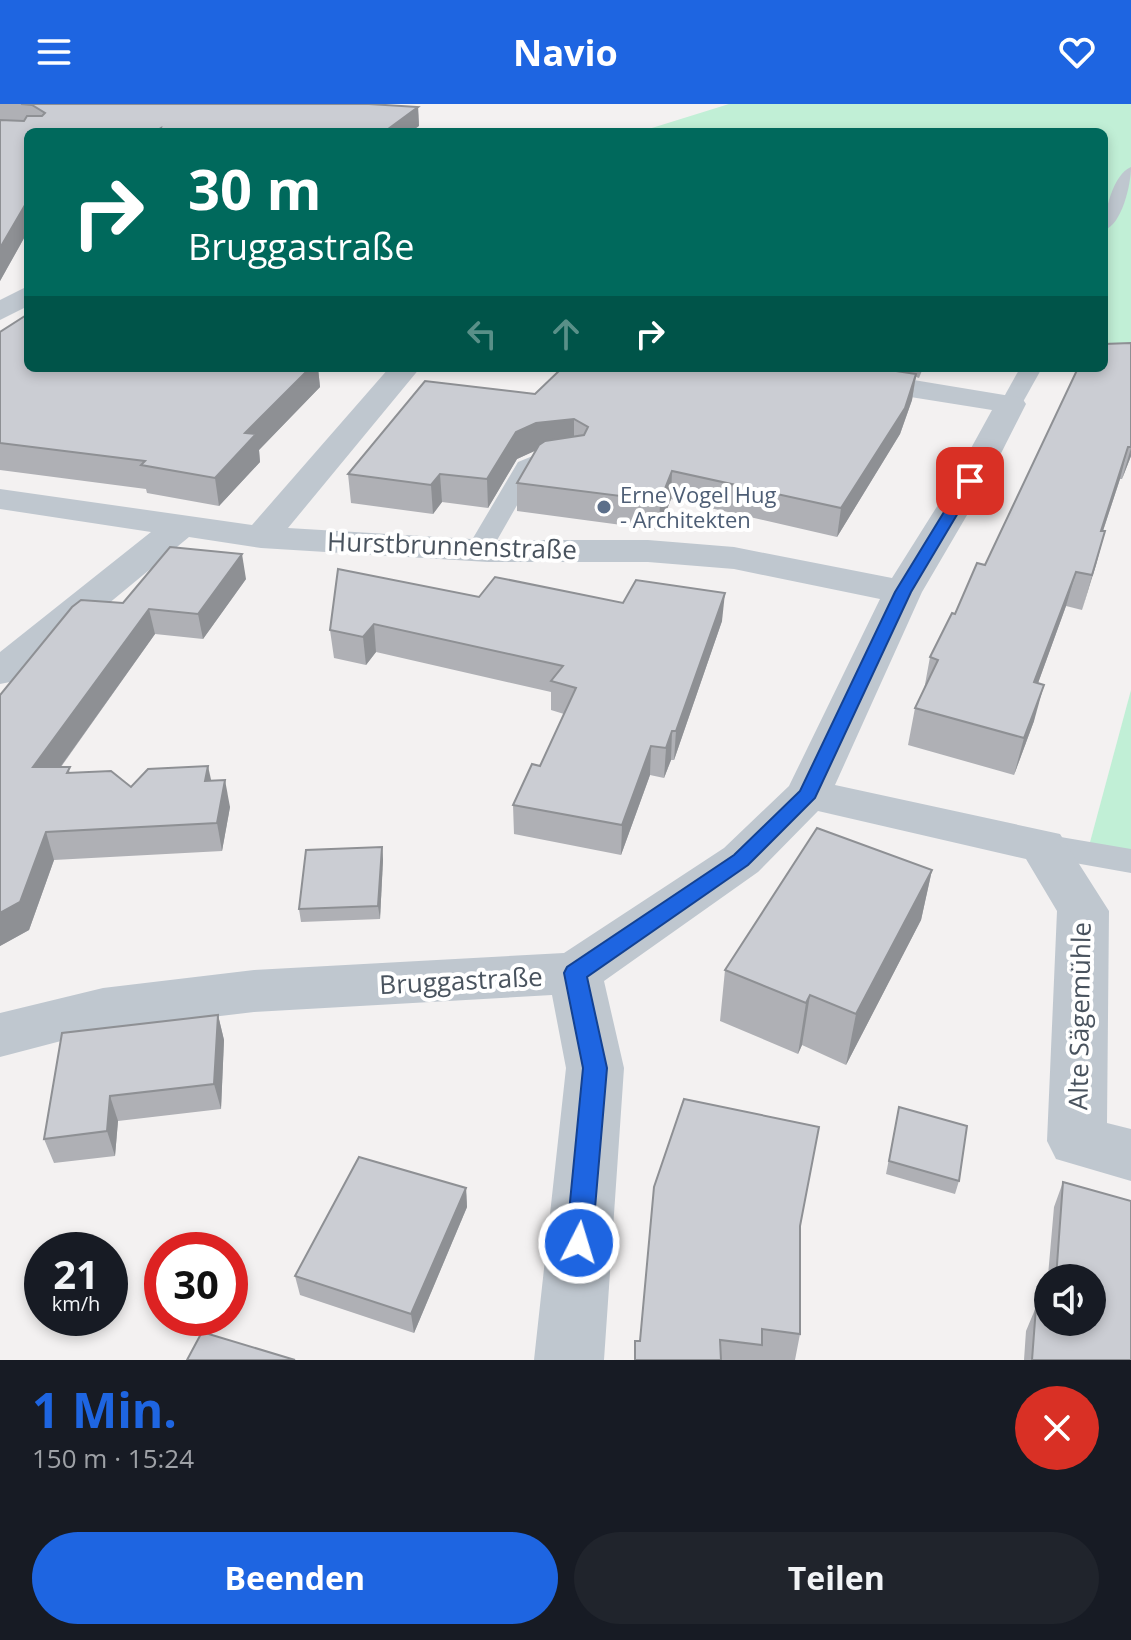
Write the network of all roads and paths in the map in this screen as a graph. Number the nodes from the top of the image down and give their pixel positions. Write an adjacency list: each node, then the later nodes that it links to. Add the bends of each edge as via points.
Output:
1 (1131, 172): 2 (lane)
2 (1108, 217)
3 (24, 284): 4 (street)
4 (0, 286)
5 (24, 297): 6 (street)
6 (0, 312)
7 (402, 372): 14 (street)
8 (810, 372): 10 (street)
9 (1029, 372): 10 (lane)
10 (1011, 404): 16 (street, Bruggastraße)
11 (573, 456): 15 (lane, via 537,460 527,467)
12 (0, 499): 13 (street, Hurstbrunnenstraße)
13 (182, 525): 14 (street, Hurstbrunnenstraße); 17 (street)
14 (261, 537): 15 (street, Hurstbrunnenstraße)
15 (479, 550): 16 (street, Hurstbrunnenstraße, via 648,551 734,558)
16 (903, 592): 18 (street, Bruggastraße)
17 (0, 672)
18 (808, 794): 19 (street); 21 (street, Bruggastraße, via 741,860)
19 (1043, 846): 20 (lane); 23 (street, Alte Sägemühle, via 1083,911 1077,1141)
20 (1131, 861)
21 (575, 973): 22 (street, Bruggastraße, via 254,991 103,1009); 24 (street, via 595,1068)
22 (0, 1035)
23 (1131, 1155)
24 (569, 1360)

